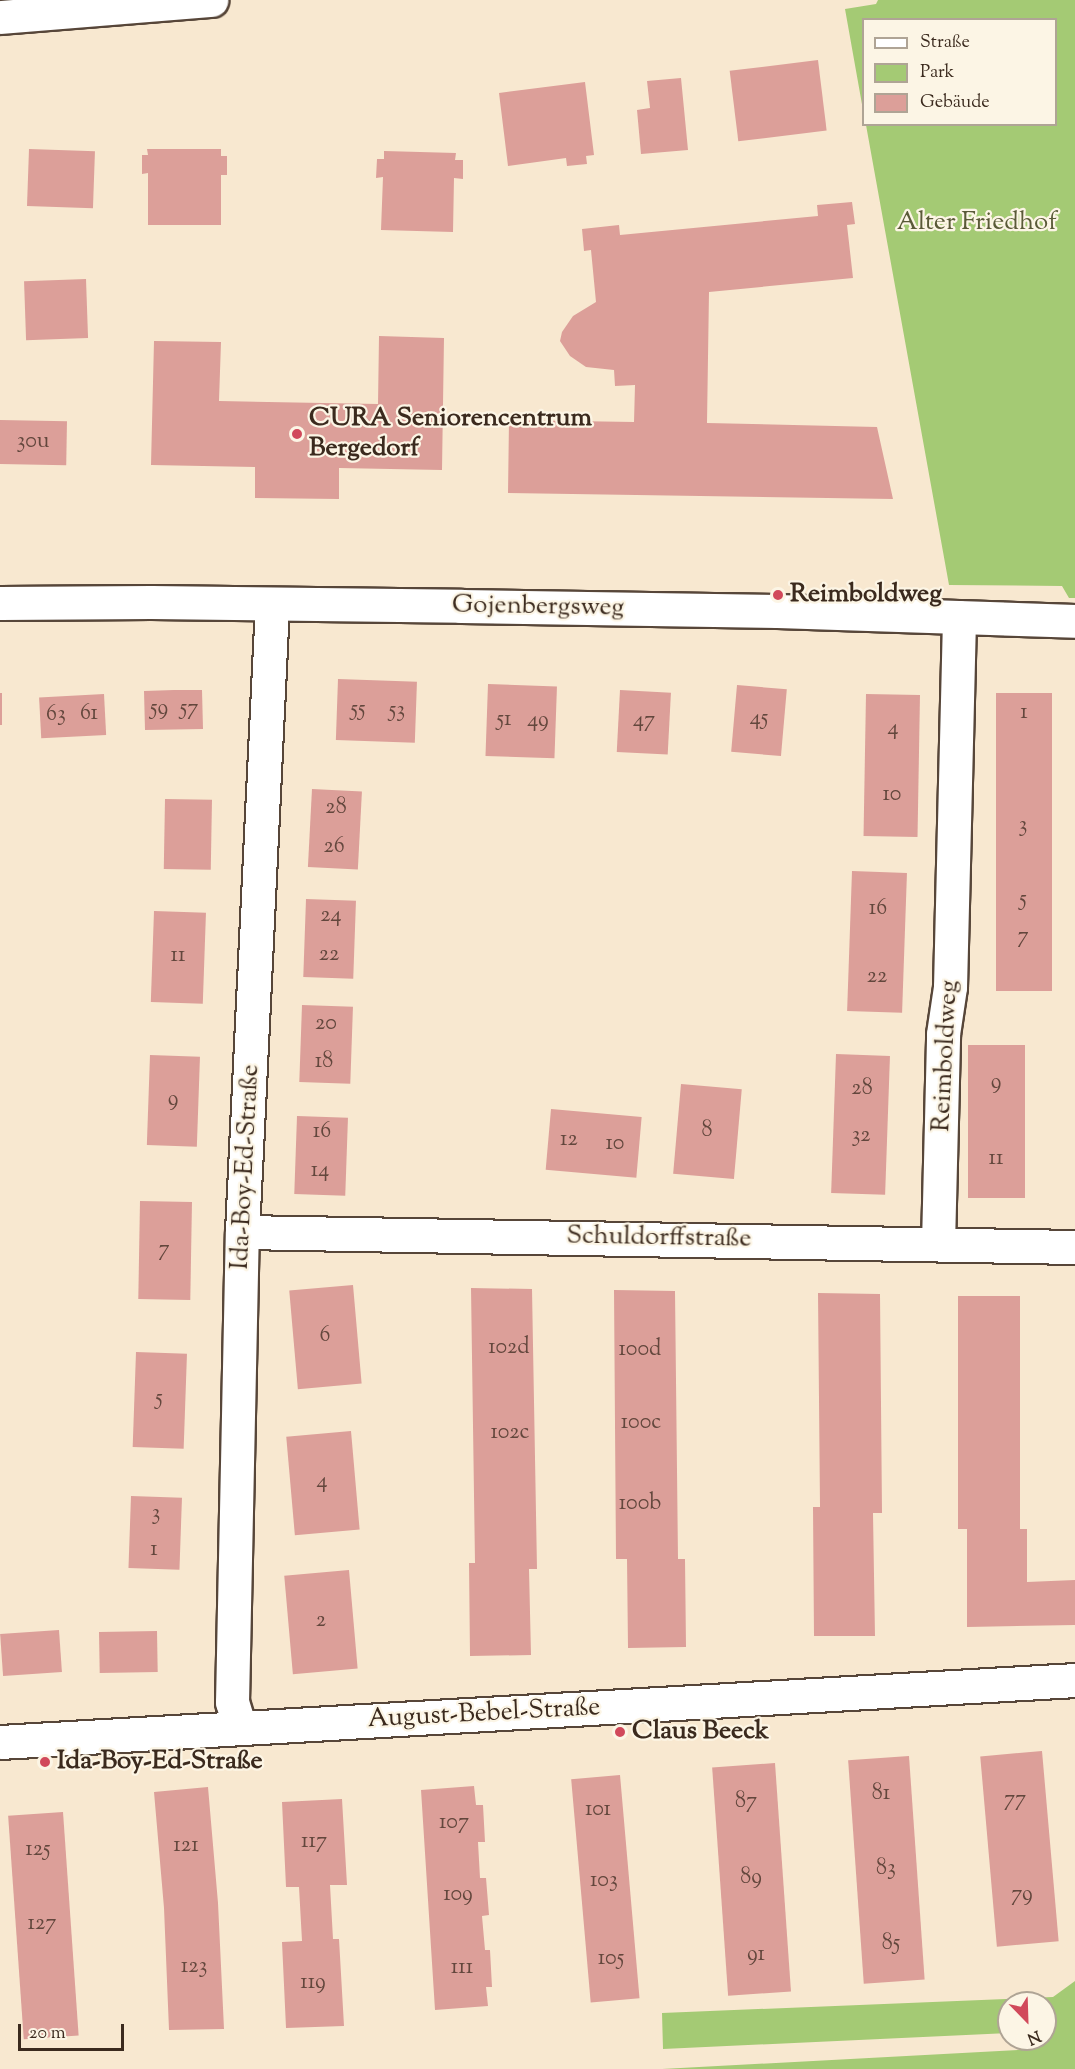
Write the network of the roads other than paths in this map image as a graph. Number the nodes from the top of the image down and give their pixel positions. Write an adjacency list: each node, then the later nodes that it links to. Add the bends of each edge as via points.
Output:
1 (211, 0): 2 (street)
2 (0, 17)
3 (0, 603): 4 (street, Gojenbergsweg)
4 (272, 605): 5 (street, Gojenbergsweg); 7 (street, Ida-Boy-Ed-Straße)
5 (959, 617): 6 (street, Gojenbergsweg); 8 (street, Reimboldweg, via 950,987 944,1034)
6 (1075, 621)
7 (242, 1232): 8 (street, Schuldorffstraße); 11 (street, Ida-Boy-Ed-Straße, via 232,1702)
8 (938, 1244): 9 (street, Schuldorffstraße)
9 (1075, 1247)
10 (1075, 1680): 11 (street, August-Bebel-Straße)
11 (240, 1728): 12 (street, August-Bebel-Straße)
12 (0, 1742)

